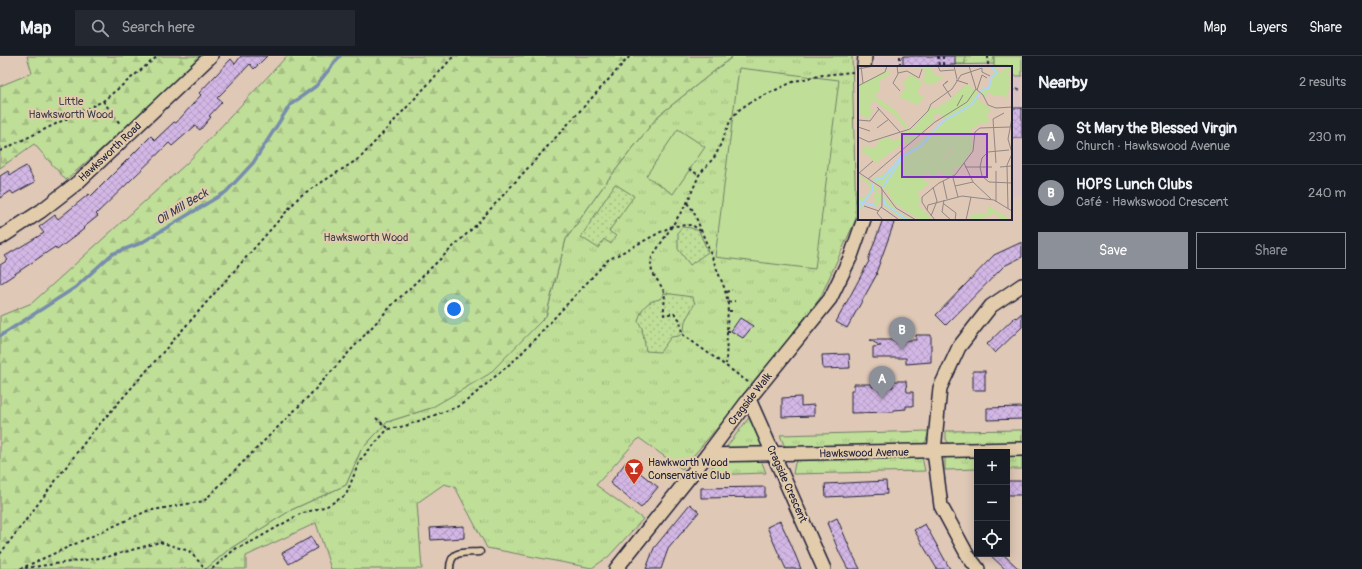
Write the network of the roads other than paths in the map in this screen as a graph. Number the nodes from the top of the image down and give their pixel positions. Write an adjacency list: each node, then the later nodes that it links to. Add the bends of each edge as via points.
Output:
1 (211, 56): 5 (street, Hawksworth Road, via 76,183 47,207)
2 (865, 56): 3 (street)
3 (864, 66)
4 (864, 220): 7 (street, Cragside Walk, via 851,256 830,299)
5 (0, 238)
6 (1022, 285): 9 (street, via 991,306 959,347 940,388)
7 (753, 394): 10 (street, Cragside Crescent); 11 (street, Cragside Walk)
8 (1022, 449): 9 (street, Hawkswood Avenue)
9 (934, 451): 10 (street, Hawkswood Avenue); 16 (street, via 941,506 968,556)
10 (774, 455): 11 (street, Hawkswood Avenue); 15 (street, Cragside Crescent)
11 (707, 456): 14 (street, Cragside Walk)
12 (480, 552): 13 (lane, via 453,555)
13 (450, 569)
14 (616, 569)
15 (824, 569)
16 (978, 569)

